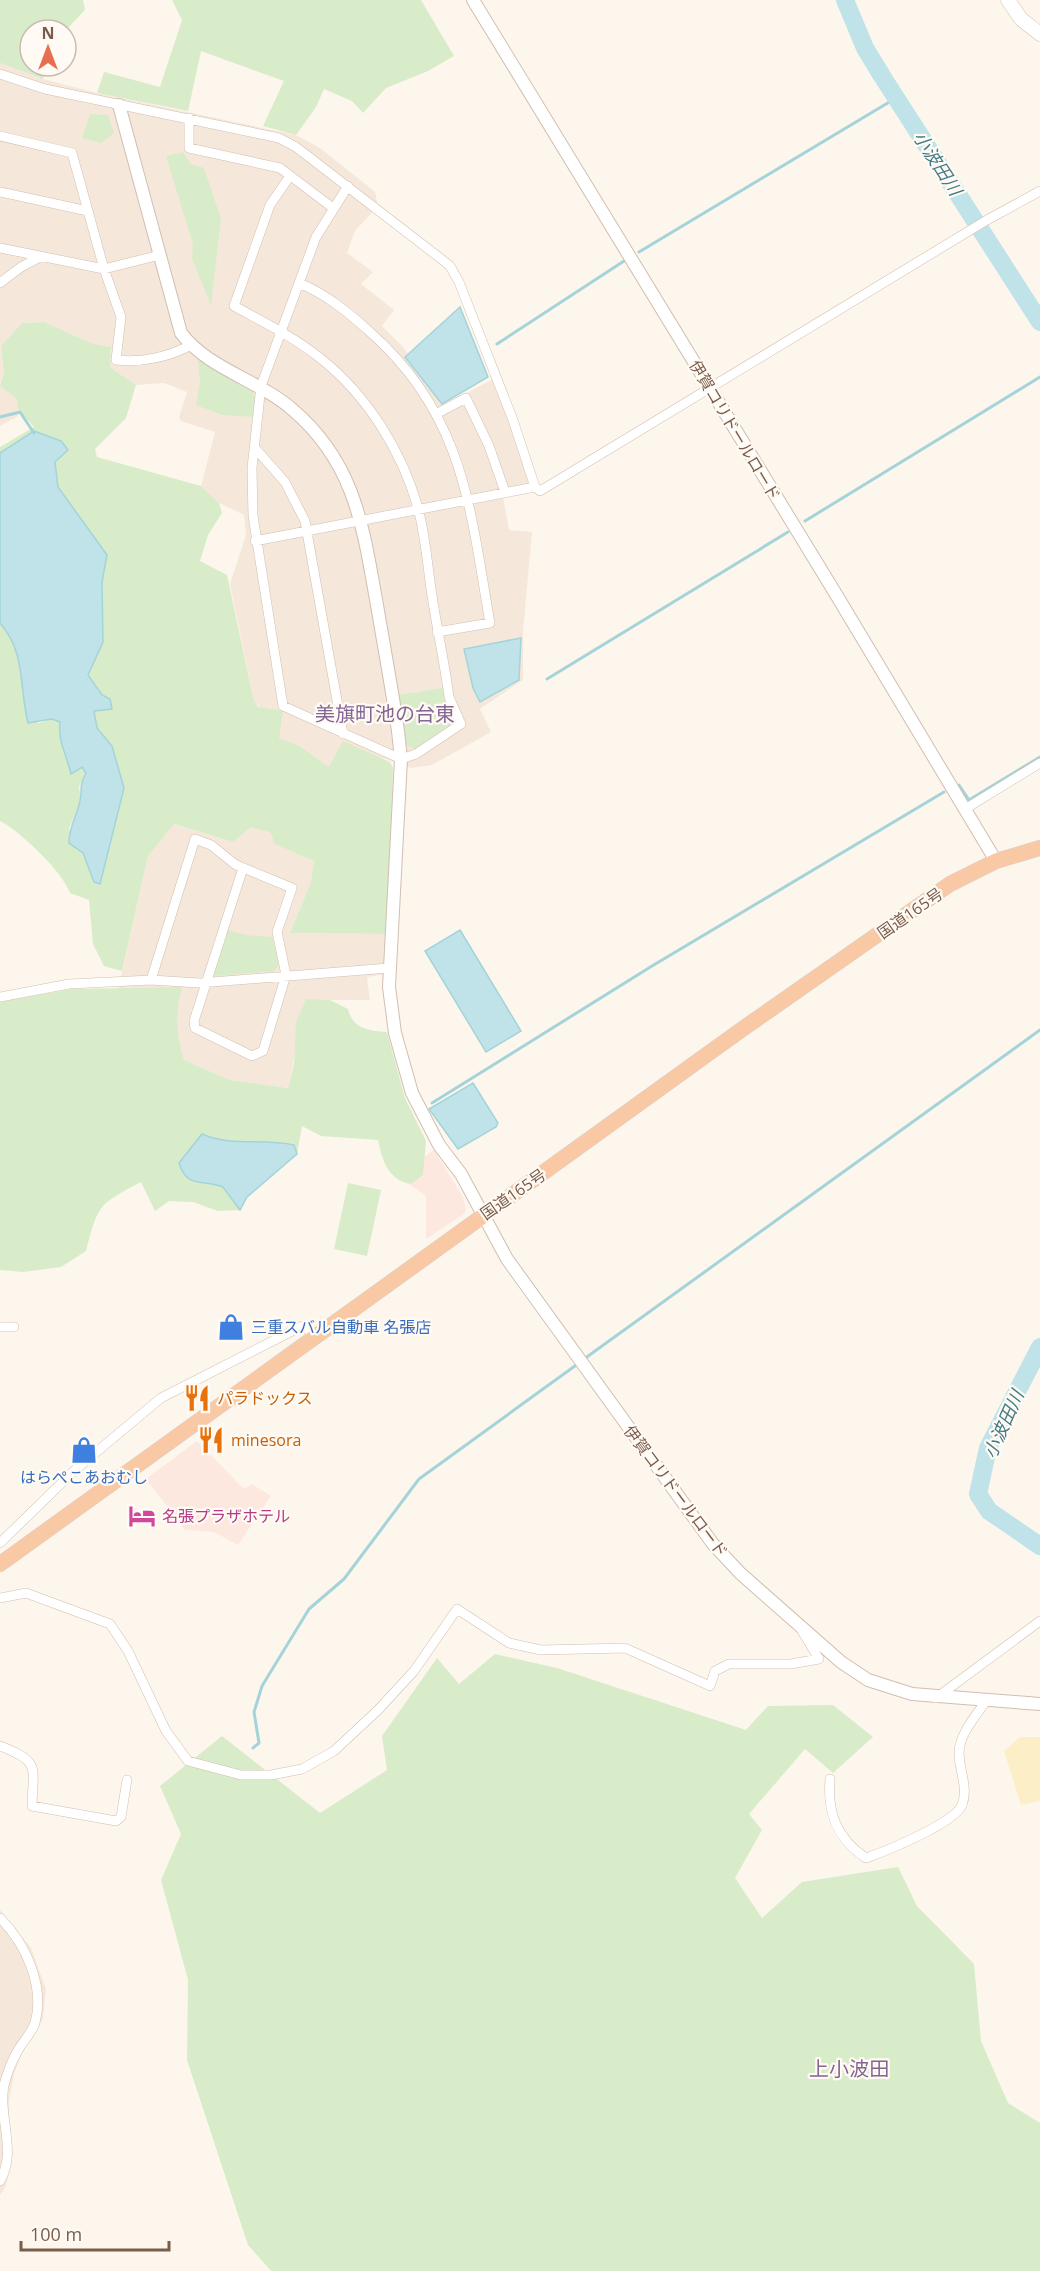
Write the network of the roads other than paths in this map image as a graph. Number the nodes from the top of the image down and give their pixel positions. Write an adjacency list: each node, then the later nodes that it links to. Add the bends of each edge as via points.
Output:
1 (473, 0): 23 (street, 伊賀コリドールロード)
2 (1008, 0): 3 (main road, via 1021,19)
3 (1040, 34)
4 (0, 74): 5 (street, via 45,89)
5 (119, 105): 6 (street); 15 (street)
6 (189, 118): 8 (street, via 189,148 280,168); 9 (street, via 288,142)
7 (0, 136): 13 (street, via 72,153)
8 (290, 176): 12 (street); 20 (street, via 270,205 234,306)
9 (348, 186): 12 (street); 26 (street, via 450,266 513,420)
10 (1040, 191): 23 (street)
11 (0, 192): 13 (street)
12 (333, 208): 19 (street, via 316,237)
13 (88, 211): 17 (street)
14 (0, 248): 16 (street)
15 (160, 255): 17 (street); 21 (street, via 179,328)
16 (42, 256): 17 (street); 18 (street)
17 (104, 269): 21 (street, via 122,317 116,360 129,363 178,352)
18 (0, 283)
19 (299, 283): 20 (street); 24 (street, via 355,318 384,344 424,392)
20 (280, 332): 22 (street); 29 (street, via 320,358 358,395 395,450)
21 (191, 345): 22 (street, 伊賀コリドールロード)
22 (261, 386): 25 (street); 30 (street, 伊賀コリドールロード, via 318,434 351,489)
23 (711, 389): 26 (street, via 540,491); 37 (street, 伊賀コリドールロード)
24 (436, 414): 27 (street, via 466,398); 28 (street, via 457,458)
25 (255, 448): 31 (street, via 285,482); 32 (street)
26 (535, 487): 27 (street)
27 (505, 492): 28 (street)
28 (469, 500): 29 (street); 33 (street, via 490,623)
29 (419, 509): 30 (street); 33 (street)
30 (362, 520): 31 (street); 35 (street, 伊賀コリドールロード)
31 (308, 531): 32 (street); 34 (street)
32 (255, 541): 34 (street, via 283,706)
33 (437, 632): 35 (street, via 448,696 460,724 416,754)
34 (343, 734): 35 (street)
35 (401, 759): 41 (street, 伊賀コリドールロード)
36 (1040, 763): 37 (street)
37 (965, 809): 39 (street, 伊賀コリドールロード)
38 (1040, 848): 39 (highway, 国道165号)
39 (996, 861): 46 (highway, 国道165号, via 941,891)
40 (243, 868): 42 (street, via 292,888 277,932); 43 (street, via 211,845 195,839); 44 (street)
41 (389, 968): 42 (street); 46 (street, 伊賀コリドールロード, via 395,1034 412,1093 439,1145)
42 (286, 975): 44 (street); 44 (street, via 263,1051 252,1056 195,1028)
43 (152, 980): 44 (street); 45 (street, via 69,984)
44 (206, 982)
45 (0, 997)
46 (484, 1214): 49 (highway, 国道165号); 53 (street, 伊賀コリドールロード, via 507,1259 713,1544)
47 (0, 1327): 48 (street)
48 (14, 1327)
49 (317, 1336): 50 (street, via 302,1326 161,1398 76,1469); 51 (highway, 国道165号)
50 (0, 1543)
51 (0, 1564)
52 (0, 1598): 53 (street, via 26,1593 110,1624 128,1651 166,1731 188,1761 241,1775 302,1769 334,1750 414,1671 457,1609 509,1644 541,1650 625,1648 710,1686 715,1671 729,1664 791,1664 819,1659)
53 (796, 1621): 55 (street, 伊賀コリドールロード, via 841,1662 868,1680 897,1691)
54 (1040, 1621): 55 (street)
55 (936, 1698): 56 (street, 伊賀コリドールロード)
56 (986, 1701): 57 (street, 伊賀コリドールロード); 59 (street, via 960,1744 963,1804 953,1816 897,1847 866,1858 849,1846 832,1816 828,1799)
57 (1040, 1704)
58 (0, 1746): 60 (street, via 26,1756 32,1765 32,1806 116,1821 121,1817)
59 (830, 1779)
60 (127, 1780)
61 (0, 1918): 62 (street, via 24,1951 37,1980 35,2024 18,2050)
62 (1, 2094): 63 (street, via 8,2146)
63 (0, 2181)

